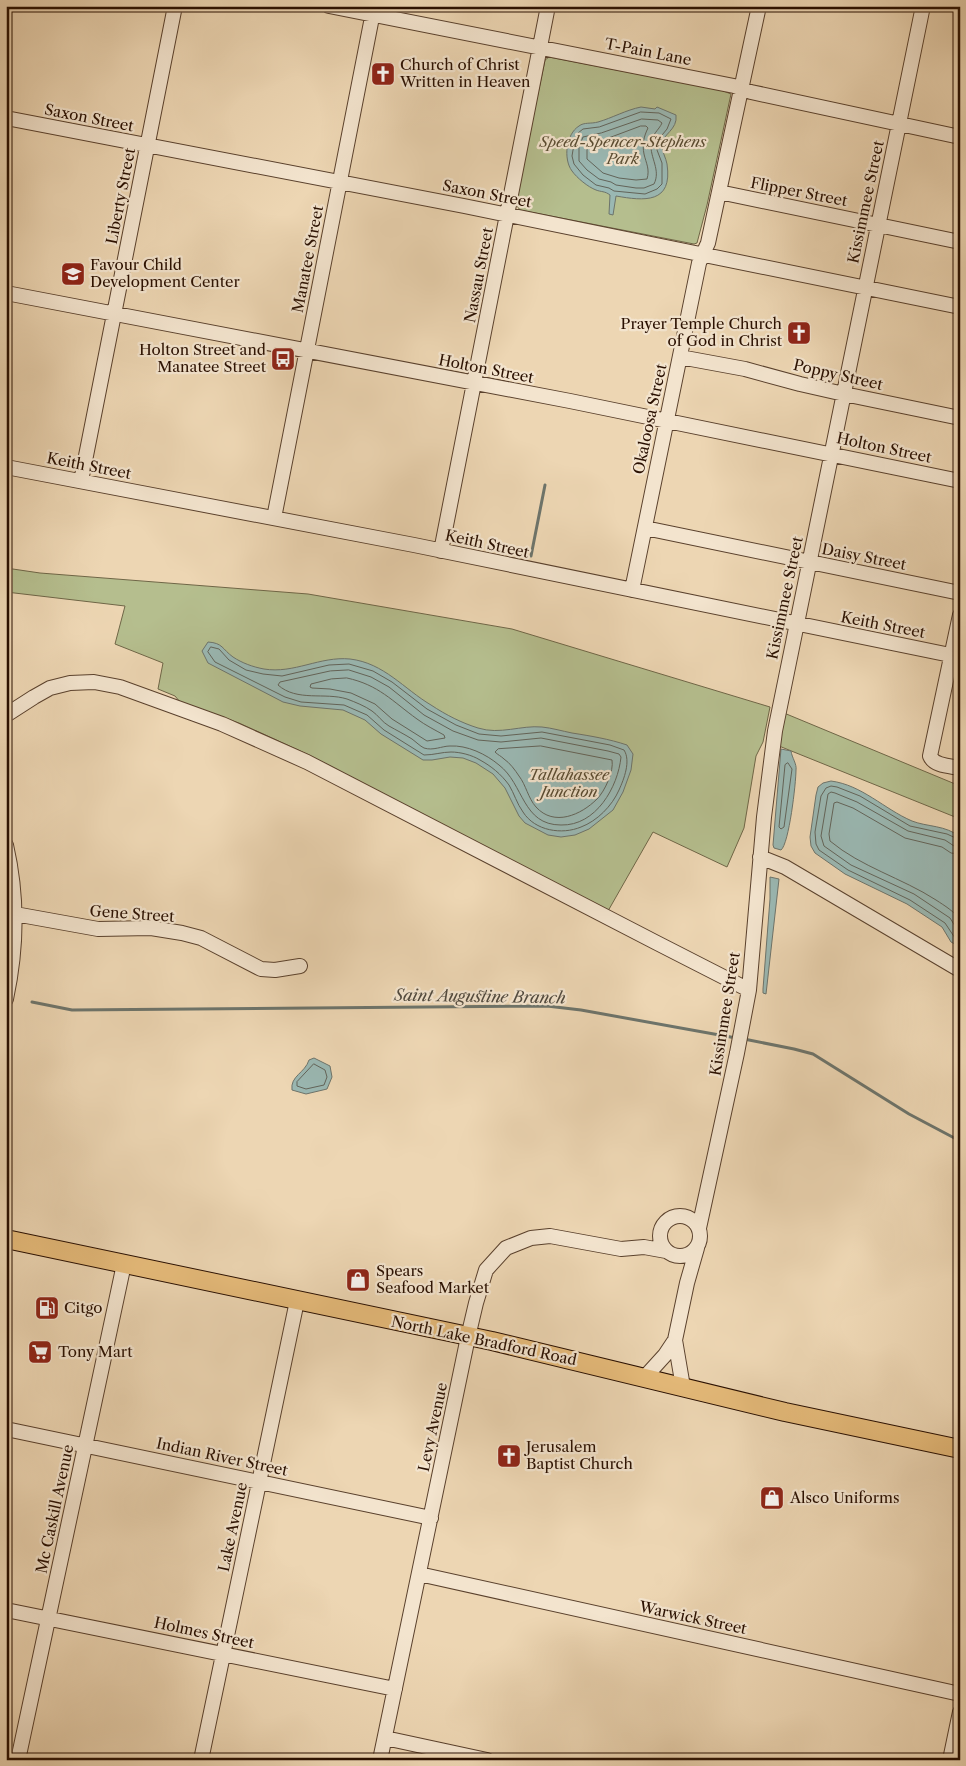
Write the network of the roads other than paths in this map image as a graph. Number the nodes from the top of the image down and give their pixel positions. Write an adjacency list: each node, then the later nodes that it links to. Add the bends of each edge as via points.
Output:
1 (175, 6): 12 (street, Liberty Street)
2 (329, 6): 6 (street, T-Pain Lane)
3 (548, 6): 7 (street, Nassau Street)
4 (759, 6): 8 (street, Okaloosa Street)
5 (923, 6): 10 (street, Kissimmee Street)
6 (373, 11): 7 (street, T-Pain Lane); 13 (street, Manatee Street)
7 (540, 48): 8 (street, T-Pain Lane); 15 (street, Nassau Street)
8 (742, 89): 10 (street, T-Pain Lane); 14 (street, Okaloosa Street)
9 (6, 118): 12 (street, Saxon Street)
10 (899, 125): 11 (street, T-Pain Lane); 16 (street, Kissimmee Street)
11 (960, 137)
12 (147, 145): 13 (street, Saxon Street); 22 (street, Liberty Street)
13 (339, 182): 15 (street, Saxon Street); 23 (street, Manatee Street)
14 (719, 192): 16 (street, Flipper Street); 18 (street, Okaloosa Street)
15 (507, 215): 18 (street, Saxon Street); 25 (street, Nassau Street)
16 (878, 224): 17 (street, Flipper Street); 19 (street, Kissimmee Street)
17 (960, 242)
18 (703, 255): 19 (street, Saxon Street); 24 (street, Okaloosa Street)
19 (865, 288): 21 (street, Saxon Street); 26 (street, Kissimmee Street)
20 (6, 293): 22 (street, Holton Street)
21 (960, 307)
22 (114, 314): 23 (street, Holton Street); 31 (street, Liberty Street)
23 (306, 351): 25 (street, Holton Street); 33 (street, Manatee Street)
24 (680, 357): 26 (street, Poppy Street, via 745,369); 28 (street, Okaloosa Street)
25 (474, 383): 28 (street, Holton Street); 35 (street, Nassau Street)
26 (844, 394): 27 (street, Poppy Street); 29 (street, Kissimmee Street)
27 (960, 418)
28 (666, 422): 29 (street, Holton Street); 34 (street, Okaloosa Street)
29 (831, 454): 32 (street, Holton Street); 36 (street, Kissimmee Street)
30 (6, 467): 31 (street, Keith Street)
31 (81, 481): 33 (street, Keith Street)
32 (960, 481)
33 (274, 518): 35 (street, Keith Street)
34 (645, 528): 36 (street, Daisy Street); 37 (street, Okaloosa Street)
35 (441, 551): 37 (street, Keith Street)
36 (809, 562): 38 (street, Daisy Street); 40 (street, Kissimmee Street)
37 (632, 590): 40 (street, Keith Street)
38 (960, 593)
39 (960, 615): 41 (street)
40 (796, 624): 41 (street, Keith Street); 45 (street, Kissimmee Street, via 768,775)
41 (956, 656): 43 (street, via 930,754 933,761)
42 (6, 715): 49 (street, via 39,694 64,684 94,682 130,690 296,756)
43 (960, 768)
44 (6, 845): 46 (street)
45 (760, 857): 48 (street, via 785,867); 49 (street, Kissimmee Street)
46 (15, 914): 47 (street, Gene Street, via 98,929 151,928 182,933 201,938 261,969); 50 (street, via 14,953)
47 (300, 966)
48 (960, 970)
49 (749, 990): 51 (street, Kissimmee Street)
50 (6, 999)
51 (705, 1201): 52 (street); 53 (street, Kissimmee Street)
52 (682, 1216): 53 (street); 54 (street, via 668,1220)
53 (699, 1228): 57 (street, via 701,1235)
54 (660, 1232): 56 (street); 58 (street)
55 (6, 1239): 59 (main road, North Lake Bradford Road)
56 (644, 1248): 58 (street, Levy Avenue); 62 (street, Levy Avenue, via 620,1249 550,1236 531,1238 506,1248 486,1270)
57 (697, 1248): 58 (street, via 686,1256); 60 (street)
58 (669, 1253): 60 (street, via 681,1268)
59 (124, 1264): 61 (main road, North Lake Bradford Road); 67 (street, Mc Caskill Avenue)
60 (687, 1283): 63 (street)
61 (298, 1301): 62 (main road, North Lake Bradford Road); 69 (street, Lake Avenue)
62 (468, 1337): 64 (main road, North Lake Bradford Road); 70 (street, Levy Avenue)
63 (675, 1340): 64 (street); 65 (street)
64 (645, 1377): 65 (main road, North Lake Bradford Road)
65 (683, 1387): 68 (main road, North Lake Bradford Road)
66 (6, 1429): 67 (street, Indian River Street)
67 (85, 1445): 69 (street, Indian River Street); 73 (street, Mc Caskill Avenue)
68 (960, 1448)
69 (259, 1482): 70 (street, Indian River Street); 74 (street, Lake Avenue)
70 (431, 1518): 71 (street, Levy Avenue)
71 (419, 1574): 75 (street, Levy Avenue); 76 (street, Warwick Street)
72 (6, 1610): 73 (street, Holmes Street)
73 (48, 1618): 74 (street, Holmes Street); 79 (street, Mc Caskill Avenue)
74 (223, 1654): 75 (street, Holmes Street); 80 (street, Lake Avenue)
75 (395, 1689): 78 (street, Levy Avenue)
76 (960, 1694)
77 (960, 1712): 83 (street)
78 (385, 1738): 81 (street, Levy Avenue); 82 (street)
79 (18, 1760)
80 (201, 1760)
81 (380, 1760)
82 (486, 1760)
83 (950, 1760)

